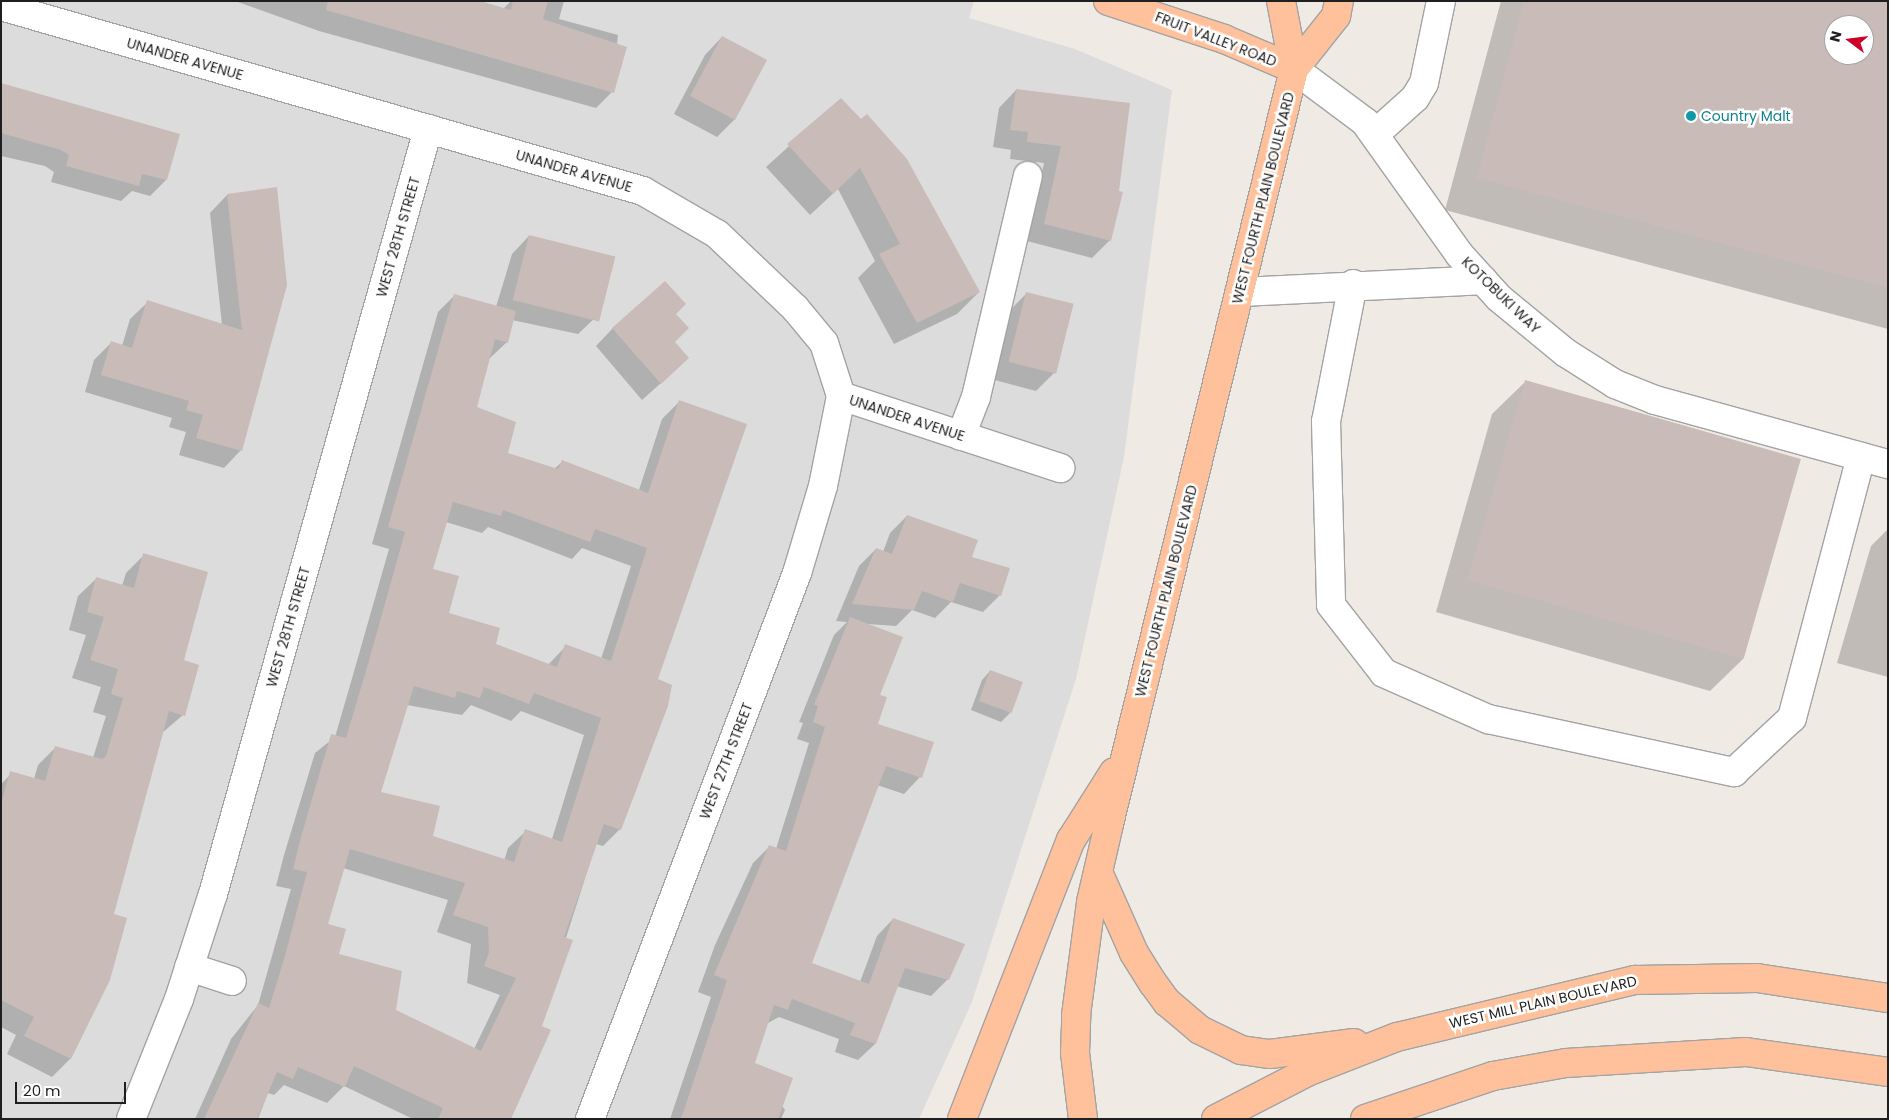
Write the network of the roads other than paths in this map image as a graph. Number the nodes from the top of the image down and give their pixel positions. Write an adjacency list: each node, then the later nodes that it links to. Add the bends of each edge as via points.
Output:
1 (1108, 1): 5 (main road, FRUIT VALLEY ROAD)
2 (1281, 1): 7 (main road, WEST FOURTH PLAIN BOULEVARD)
3 (1339, 1): 7 (main road, WEST FOURTH PLAIN BOULEVARD, via 1336,16)
4 (1441, 1): 9 (street, via 1424,83 1415,98)
5 (1146, 5): 7 (main road, FRUIT VALLEY ROAD)
6 (1, 6): 8 (street, UNANDER AVENUE)
7 (1294, 69): 9 (street, KOTOBUKI WAY, via 1352,110); 13 (main road, WEST FOURTH PLAIN BOULEVARD)
8 (428, 129): 14 (street, UNANDER AVENUE, via 643,191 717,234 795,308 824,343); 21 (street, WEST 28TH STREET)
9 (1375, 134): 11 (street, KOTOBUKI WAY, via 1431,220)
10 (1028, 176): 15 (street, via 976,397)
11 (1483, 280): 12 (street); 16 (street, KOTOBUKI WAY, via 1560,349 1634,393)
12 (1353, 284): 13 (street); 16 (street, via 1326,421 1331,605 1384,673 1488,719 1734,772 1792,718)
13 (1240, 292): 19 (main road, WEST FOURTH PLAIN BOULEVARD)
14 (842, 396): 15 (street, UNANDER AVENUE); 27 (street, WEST 27TH STREET, via 823,486 797,573)
15 (961, 436): 18 (street, UNANDER AVENUE)
16 (1861, 457): 17 (street, KOTOBUKI WAY)
17 (1888, 464)
18 (1060, 468)
19 (1126, 751): 20 (main road, WEST FOURTH PLAIN BOULEVARD); 28 (main road, via 1071,840)
20 (1098, 872): 24 (main road, via 1134,953 1153,983 1184,1019 1216,1040 1270,1054); 29 (main road, WEST FOURTH PLAIN BOULEVARD, via 1076,1015 1075,1061)
21 (189, 967): 22 (street); 26 (street, WEST 28TH STREET)
22 (232, 981)
23 (1888, 998): 24 (main road, WEST MILL PLAIN BOULEVARD, via 1757,978 1635,980)
24 (1397, 1037): 30 (main road, WEST MILL PLAIN BOULEVARD, via 1307,1072)
25 (1888, 1072): 31 (main road, via 1746,1052 1566,1063 1493,1076)
26 (131, 1119)
27 (590, 1119)
28 (962, 1119)
29 (1083, 1119)
30 (1216, 1119)
31 (1365, 1119)

